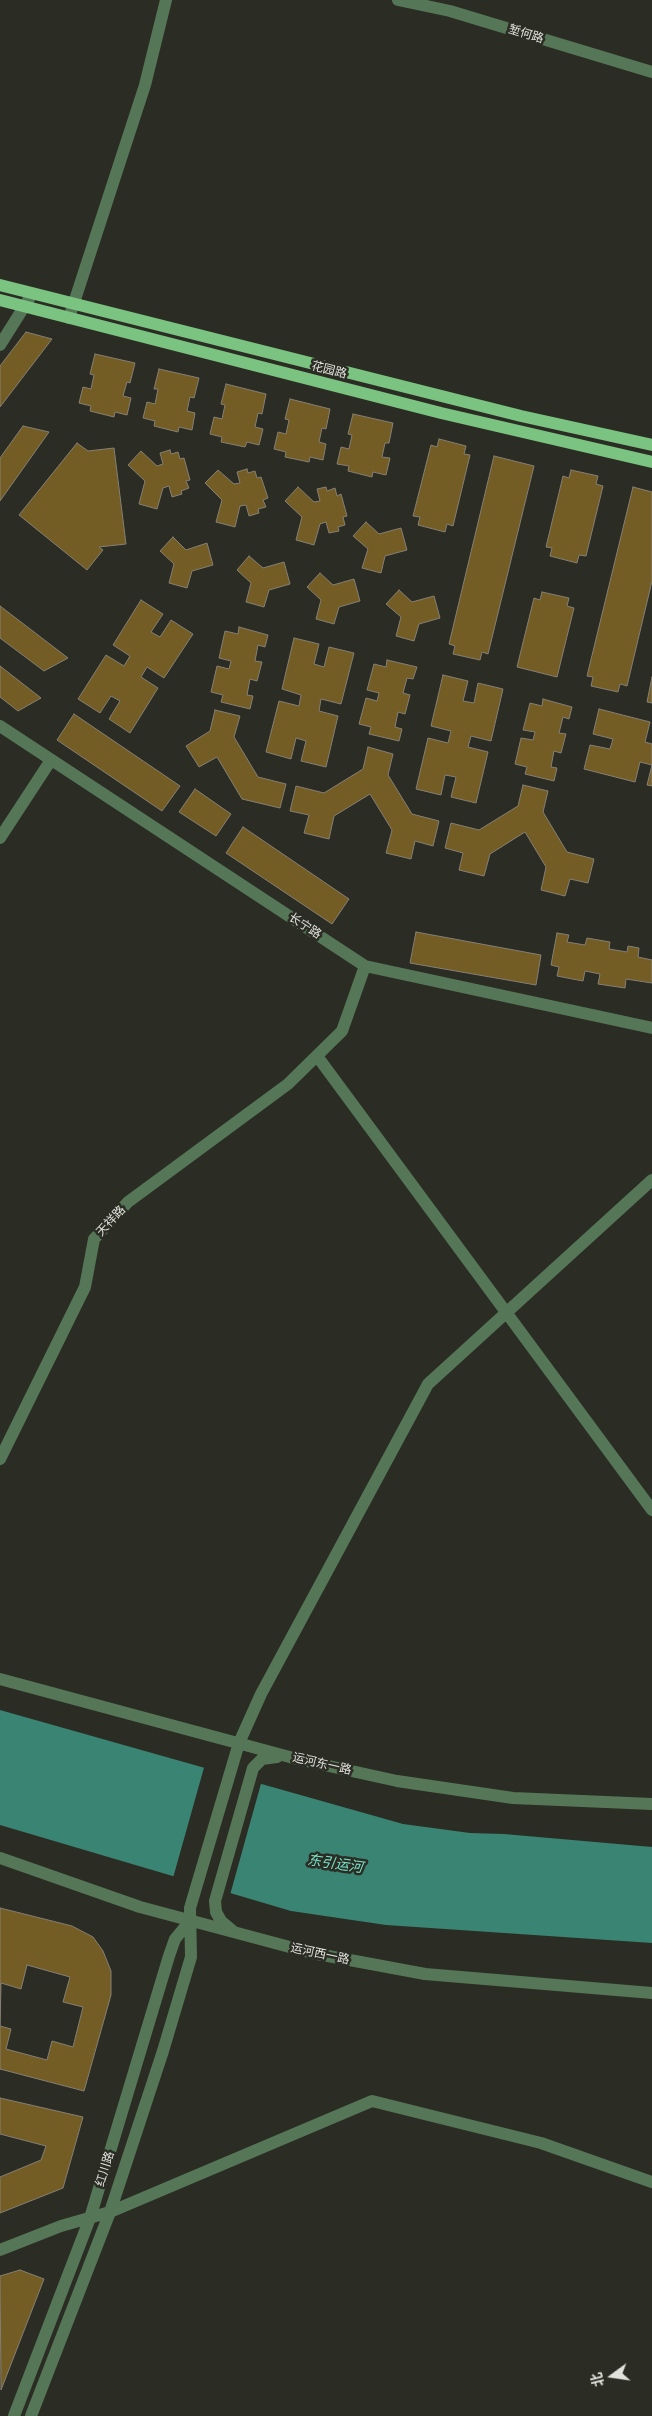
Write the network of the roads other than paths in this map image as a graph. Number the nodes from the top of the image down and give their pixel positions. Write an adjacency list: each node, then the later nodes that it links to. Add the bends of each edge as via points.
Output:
1 (166, 0): 7 (street, via 145,85)
2 (398, 0): 3 (street, 堑何路, via 450,11)
3 (652, 72)
4 (0, 284): 5 (main road, 花园路)
5 (32, 292): 7 (main road, 花园路); 8 (street)
6 (0, 300): 8 (main road, 花园路)
7 (74, 303): 9 (street); 11 (main road, 花园路, via 521,416)
8 (24, 306): 9 (main road, 花园路); 10 (street)
9 (69, 318): 12 (main road, 花园路, via 441,413)
10 (0, 346)
11 (652, 445)
12 (652, 462)
13 (0, 726): 14 (street, 长宁路)
14 (51, 760): 15 (street); 16 (street, 长宁路)
15 (0, 838)
16 (365, 966): 17 (street, 长宁路); 18 (street, 天祥路, via 342,1032)
17 (652, 1028)
18 (317, 1056): 20 (street); 21 (street, 天祥路, via 288,1084 128,1202 94,1240 85,1286)
19 (652, 1180): 20 (street, 红川路)
20 (507, 1311): 22 (street); 24 (street, 红川路, via 428,1384 261,1694)
21 (0, 1459)
22 (652, 1510)
23 (0, 1679): 24 (street, 运河东一路)
24 (238, 1743): 25 (street, 运河东一路); 28 (street, 红川路, via 190,1908)
25 (297, 1759): 26 (street, 运河东一路, via 397,1781 513,1798); 29 (street, via 262,1759 253,1768 215,1901 221,1921)
26 (652, 1804)
27 (0, 1858): 28 (street, 运河西一路)
28 (190, 1921): 29 (street, 运河西一路); 32 (street, 红川路, via 191,1957); 33 (street, 红川路, via 175,1939 169,1956)
29 (242, 1936): 30 (street, 运河西一路, via 312,1954 424,1974)
30 (652, 1993)
31 (652, 2182): 32 (street, via 541,2143 372,2101)
32 (110, 2212): 33 (street); 36 (street, 红川路)
33 (90, 2218): 34 (street); 35 (street, 红川路)
34 (0, 2250)
35 (14, 2416)
36 (31, 2416)

